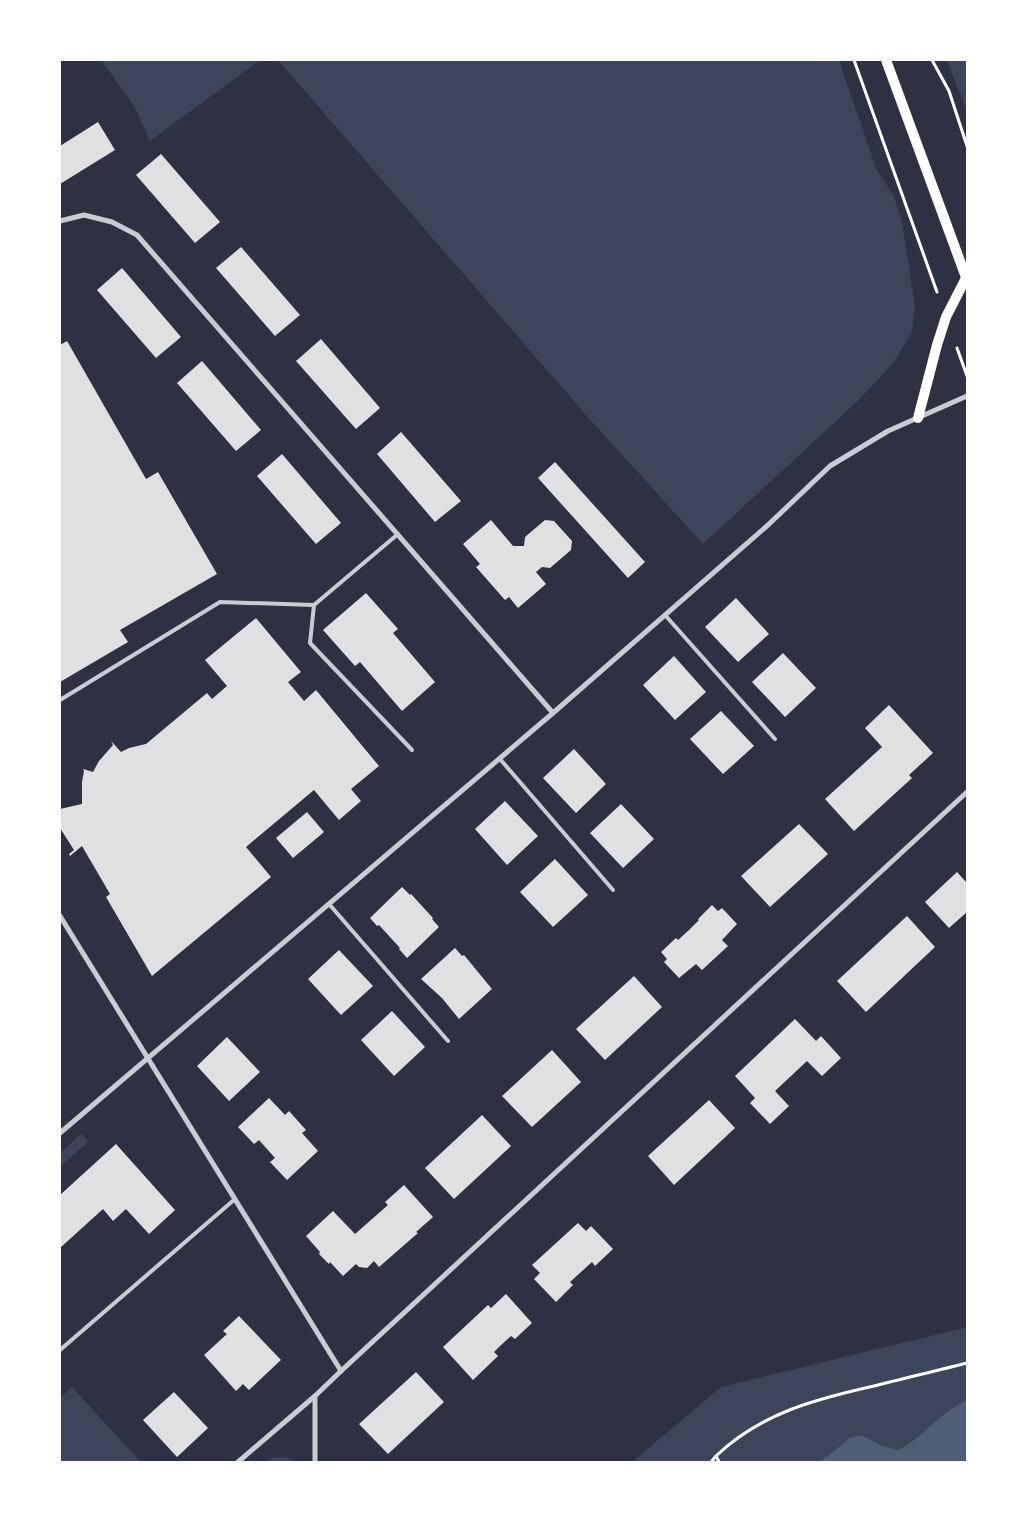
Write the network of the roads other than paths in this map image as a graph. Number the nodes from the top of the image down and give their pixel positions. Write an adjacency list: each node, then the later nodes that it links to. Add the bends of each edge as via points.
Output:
1 (886, 60): 3 (main road)
2 (60, 221): 6 (street, via 84,215 112,222 137,235)
3 (967, 279): 5 (main road, via 946,317)
4 (967, 396): 5 (street)
5 (918, 418): 8 (street, via 888,431 830,466)
6 (398, 534): 7 (lane); 10 (street)
7 (314, 605): 9 (lane, via 220,602); 12 (lane, via 310,643)
8 (665, 615): 10 (street); 11 (lane)
9 (60, 700)
10 (554, 714): 13 (street)
11 (775, 739)
12 (412, 750)
13 (500, 759): 15 (lane); 16 (street)
14 (967, 792): 23 (street)
15 (613, 890)
16 (329, 904): 18 (lane); 19 (street)
17 (60, 916): 19 (street)
18 (448, 1041)
19 (148, 1058): 20 (street); 21 (street)
20 (60, 1133)
21 (235, 1198): 22 (lane); 23 (street)
22 (60, 1350)
23 (341, 1371): 24 (street)
24 (315, 1396): 25 (street); 26 (street)
25 (238, 1462)
26 (315, 1462)

